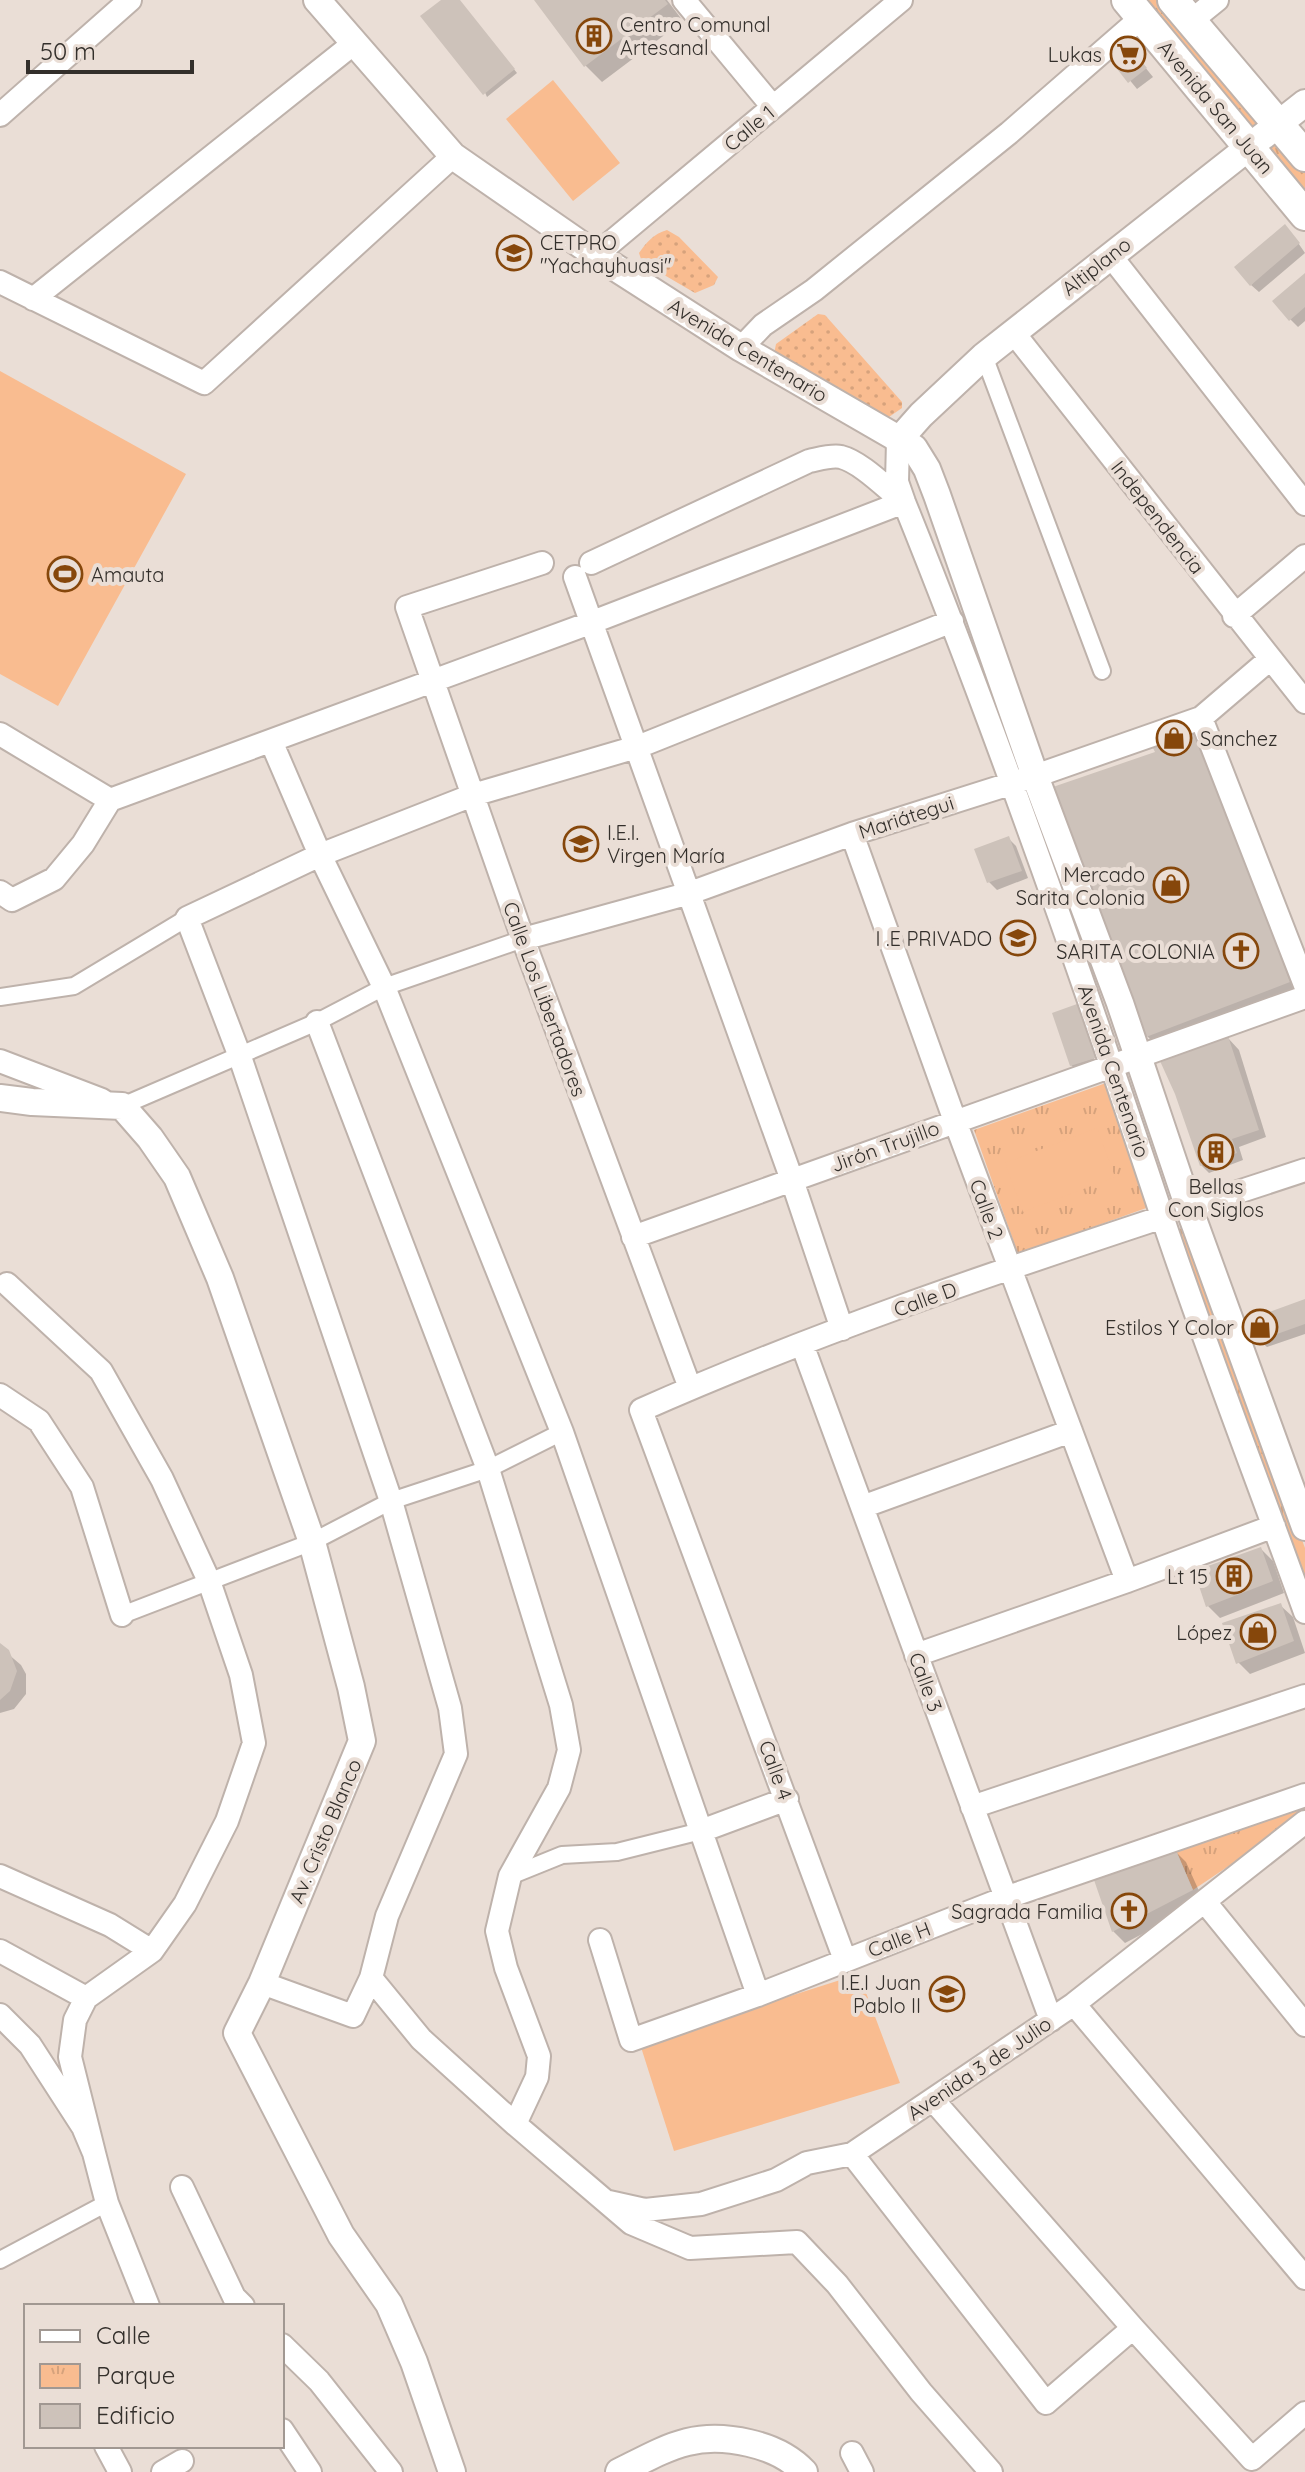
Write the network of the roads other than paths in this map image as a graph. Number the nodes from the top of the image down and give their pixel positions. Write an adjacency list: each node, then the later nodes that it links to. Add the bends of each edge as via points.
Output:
1 (130, 0): 11 (street)
2 (317, 0): 8 (street, Avenida Centenario)
3 (684, 0): 10 (street)
4 (1217, 0): 7 (street)
5 (899, 1): 10 (street, Calle 1)
6 (1134, 9): 13 (main road, Avenida San Juan); 22 (street, via 1009,133 763,325)
7 (1182, 11): 12 (main road, Avenida San Juan)
8 (353, 44): 14 (street, Avenida Centenario); 20 (street)
9 (1305, 103): 12 (street, Altiplano)
10 (773, 107): 17 (street, Calle 1)
11 (0, 115)
12 (1279, 125): 13 (street, Altiplano); 15 (main road, Avenida San Juan)
13 (1250, 148): 16 (main road, Avenida San Juan); 18 (street, Altiplano)
14 (453, 156): 17 (street, Avenida Centenario); 20 (street, via 204,383)
15 (1305, 156)
16 (1305, 215)
17 (596, 255): 22 (street, Avenida Centenario)
18 (1110, 255): 21 (street, Altiplano); 26 (street)
19 (0, 282): 20 (street)
20 (33, 299)
21 (1013, 332): 23 (street, Altiplano); 29 (street, Independencia)
22 (741, 348): 24 (street, Avenida Centenario)
23 (984, 356): 24 (street, Altiplano); 33 (street)
24 (898, 441): 25 (street, Avenida Centenario, via 897,482); 40 (street, Avenida Centenario, via 914,448 927,469)
25 (904, 502): 30 (street, Avenida Centenario); 31 (street); 31 (street, via 853,462 839,456 809,461 583,570)
26 (1305, 504)
27 (1305, 556): 29 (street)
28 (542, 563): 34 (street, Calle Los Libertadores, via 407,607)
29 (1234, 616): 32 (street, Independencia)
30 (952, 621): 39 (street); 40 (street, Avenida Centenario)
31 (590, 623): 34 (street); 39 (street)
32 (1270, 659): 35 (street, Independencia); 36 (street, Mariátegui)
33 (1102, 671)
34 (433, 681): 38 (street); 41 (street, Calle Los Libertadores)
35 (1305, 702)
36 (1201, 718): 40 (street, Mariátegui); 49 (street)
37 (0, 734): 42 (street)
38 (271, 741): 42 (street); 44 (street)
39 (635, 748): 41 (street); 46 (street)
40 (1023, 779): 43 (street, Mariátegui); 55 (street, Avenida Centenario)
41 (473, 795): 44 (street); 48 (street, Calle Los Libertadores)
42 (110, 800): 45 (street, via 54,879 12,900)
43 (852, 834): 46 (street, Mariátegui); 59 (street, Calle 2)
44 (320, 855): 47 (street); 50 (street)
45 (0, 892)
46 (688, 893): 48 (street, Mariátegui); 61 (street)
47 (187, 918): 51 (street, via 74,986); 54 (street)
48 (523, 939): 50 (street); 64 (street, Calle Los Libertadores)
49 (1305, 985)
50 (384, 987): 53 (street); 72 (street)
51 (0, 997)
52 (1305, 997): 55 (street, Jirón Trujillo)
53 (317, 1022): 54 (street); 73 (street)
54 (239, 1054): 58 (street); 74 (street)
55 (1125, 1059): 59 (street, Jirón Trujillo); 62 (street, Avenida Centenario); 63 (street, Avenida Centenario)
56 (0, 1061): 58 (street)
57 (0, 1098): 58 (street)
58 (122, 1106): 78 (street, Av. Cristo Blanco, via 177,1177 220,1278)
59 (955, 1121): 61 (street, Jirón Trujillo); 65 (street, Calle 2)
60 (1305, 1170): 62 (street)
61 (792, 1180): 64 (street, Jirón Trujillo); 67 (street)
62 (1189, 1208): 77 (street, Avenida Centenario)
63 (1163, 1217): 65 (street, Calle D); 76 (street, Avenida Centenario)
64 (633, 1237): 69 (street, Calle Los Libertadores)
65 (1009, 1268): 67 (street, Calle D); 71 (street, Calle 2)
66 (7, 1284): 79 (street, via 101,1371 162,1479)
67 (842, 1329): 68 (street, Calle D)
68 (802, 1344): 69 (street, Calle D); 75 (street, Calle 3)
69 (690, 1388): 86 (street, Calle 4, via 641,1410)
70 (0, 1395): 82 (street, via 39,1421 82,1487)
71 (1071, 1431): 75 (street); 80 (street, Calle 2)
72 (562, 1432): 73 (street); 89 (street)
73 (488, 1469): 74 (street); 91 (street, via 561,1705 569,1750 559,1788)
74 (391, 1501): 78 (street); 98 (street, via 450,1708 456,1754 387,1916)
75 (862, 1507): 83 (street, Calle 3)
76 (1274, 1526): 80 (street); 81 (street, Avenida Centenario)
77 (1305, 1527)
78 (312, 1542): 79 (street); 99 (street, Av. Cristo Blanco, via 362,1741)
79 (209, 1581): 82 (street); 96 (street, via 241,1675 254,1743 227,1821 185,1904)
80 (1127, 1581): 83 (street)
81 (1305, 1612)
82 (122, 1615)
83 (916, 1655): 87 (street, Calle 3)
84 (1305, 1696): 87 (street)
85 (1305, 1795): 92 (street, Calle H)
86 (787, 1799): 89 (street); 97 (street, Calle 4)
87 (972, 1807): 92 (street, Calle 3)
88 (1305, 1822): 93 (street, Avenida 3 de Julio)
89 (701, 1831): 91 (street, via 617,1852 562,1855); 100 (street)
90 (0, 1876): 96 (street, via 110,1925)
91 (510, 1876): 107 (street, via 497,1931 539,2056 537,2077)
92 (1005, 1898): 97 (street, Calle H); 104 (street, Calle 3)
93 (1205, 1902): 102 (street, Avenida 3 de Julio); 105 (street)
94 (600, 1940): 100 (street, Calle H, via 631,2040)
95 (0, 1951): 101 (street)
96 (152, 1951): 101 (street)
97 (845, 1960): 100 (street, Calle H)
98 (371, 1978): 99 (street, via 353,2016); 107 (street, via 421,2039)
99 (262, 1983): 125 (street, Av. Cristo Blanco, via 237,2033 341,2235 389,2304)
100 (758, 1995)
101 (86, 1998): 108 (street, via 75,2020 70,2057)
102 (1074, 2004): 104 (street, Avenida 3 de Julio); 114 (street)
103 (0, 2015): 108 (street, via 30,2045)
104 (1051, 2020): 106 (street, Avenida 3 de Julio)
105 (1305, 2025)
106 (933, 2100): 109 (street, Avenida 3 de Julio); 117 (street)
107 (515, 2124): 111 (street)
108 (94, 2153): 112 (street)
109 (852, 2154): 111 (street, Avenida 3 de Julio, via 807,2163 776,2180 701,2204 645,2210); 117 (street, via 1046,2403)
110 (182, 2187): 116 (street)
111 (606, 2202): 128 (street, via 631,2223 690,2248 797,2242)
112 (107, 2203): 113 (street); 115 (street)
113 (0, 2260)
114 (1305, 2278)
115 (147, 2304)
116 (241, 2304)
117 (1133, 2328): 119 (street, via 1252,2459)
118 (284, 2347): 124 (street, via 319,2381)
119 (1305, 2413)
120 (284, 2433): 123 (street)
121 (107, 2448): 122 (street)
122 (120, 2472)
123 (310, 2472)
124 (391, 2472)
125 (452, 2472)
126 (619, 2472): 127 (street, via 697,2438 728,2438 765,2447)
127 (804, 2472)
128 (991, 2472)

